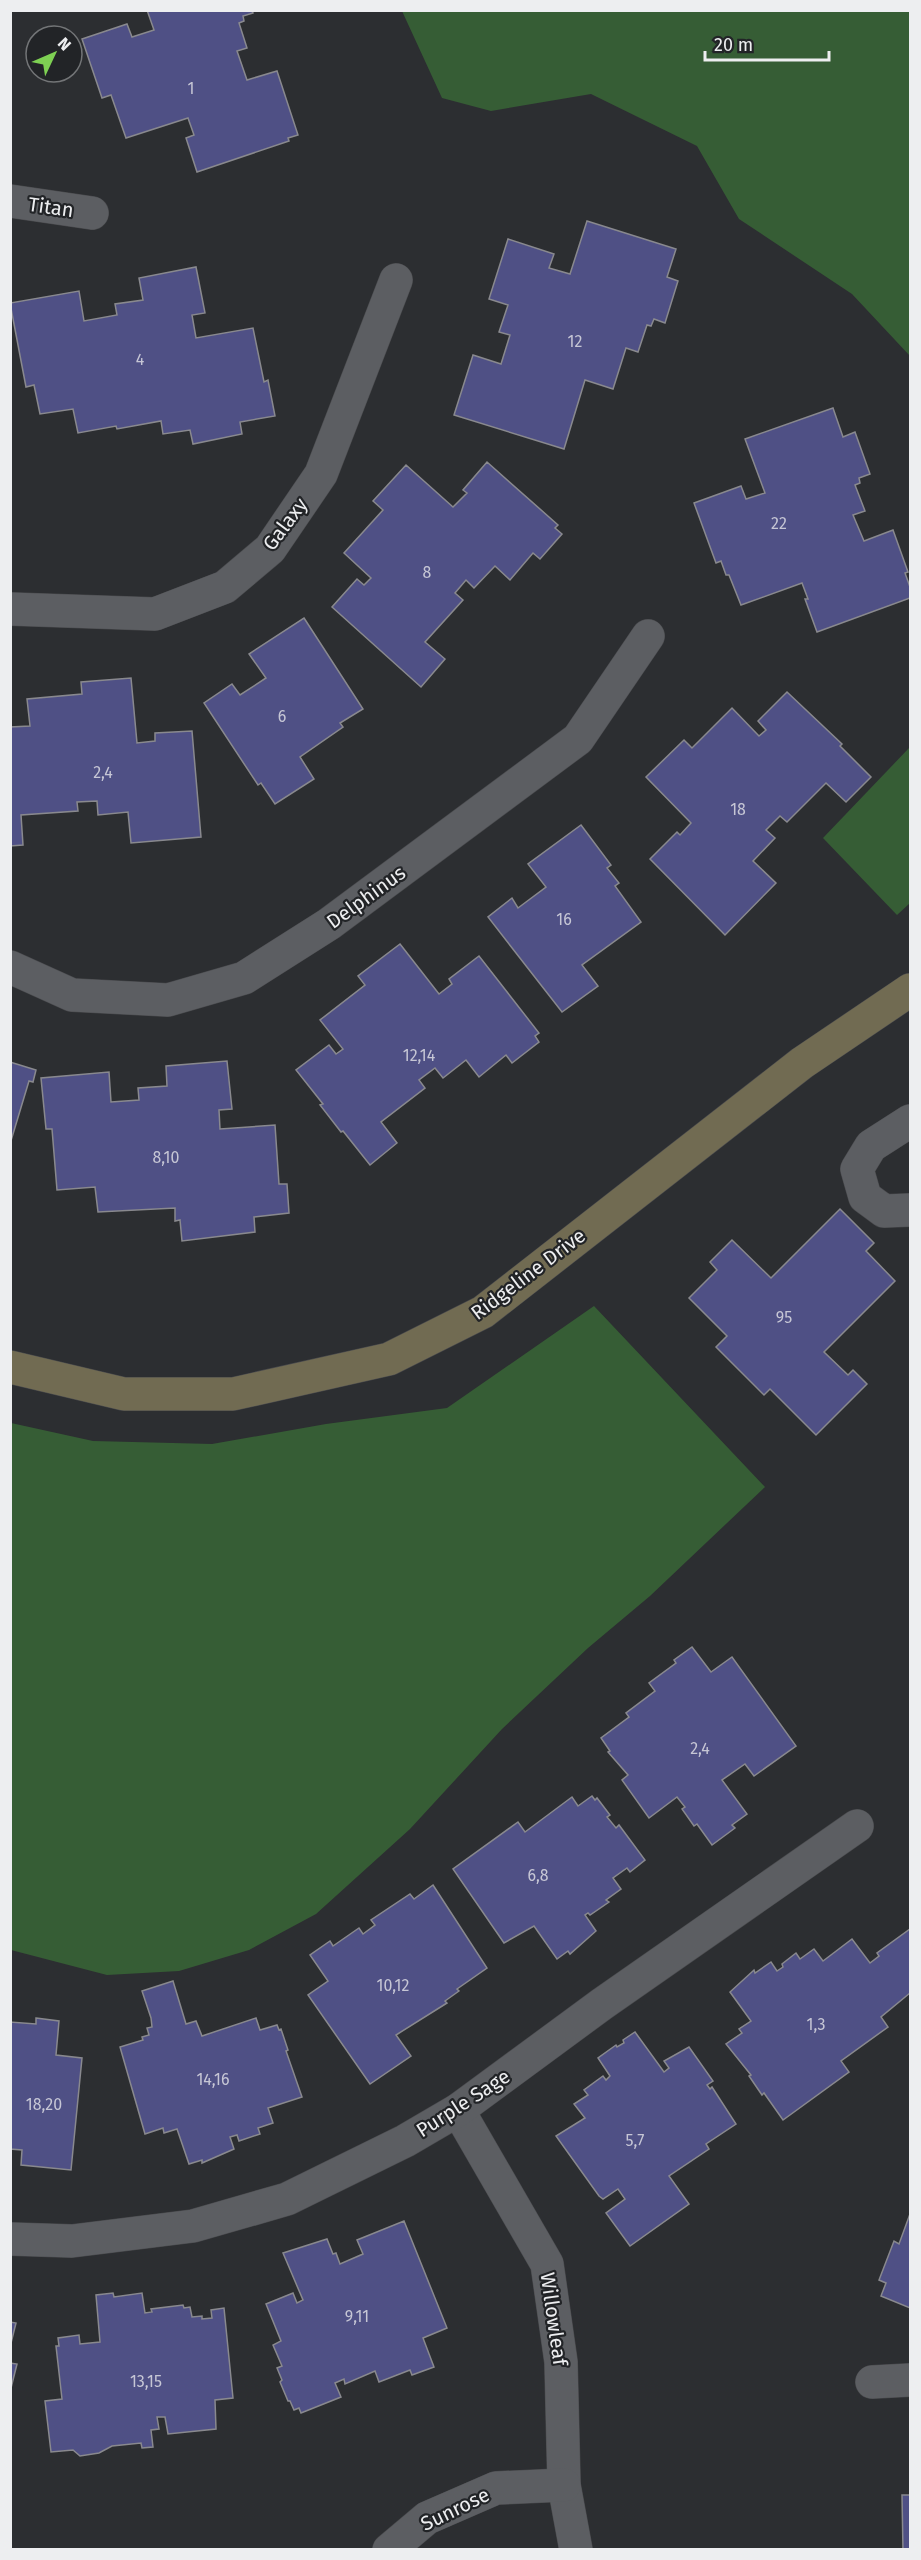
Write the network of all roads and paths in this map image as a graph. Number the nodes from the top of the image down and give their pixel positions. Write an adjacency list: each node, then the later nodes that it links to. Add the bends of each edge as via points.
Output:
1 (10, 201): 2 (street, Titan)
2 (92, 213)
3 (396, 280): 4 (street, Galaxy, via 321,474 270,549 225,586 155,614)
4 (10, 609)
5 (648, 636): 6 (street, Delphinus, via 578,739 330,924 244,978 168,1000 72,995)
6 (10, 967)
7 (907, 1000): 10 (street, Ridgeline Drive, via 802,1063 483,1312 388,1359 233,1394 124,1394)
8 (910, 1121): 9 (street, via 871,1146 857,1169 865,1197 884,1211)
9 (910, 1210)
10 (10, 1367)
11 (856, 1826): 12 (street, Purple Sage)
12 (459, 2110): 13 (street, Purple Sage, via 287,2199 256,2208 193,2226 72,2241); 16 (street, Willowleaf, via 547,2264 561,2362)
13 (10, 2239)
14 (910, 2380): 15 (street)
15 (872, 2382)
16 (564, 2485): 17 (street, Sunrose, via 496,2488 427,2518); 18 (street, Willowleaf)
17 (389, 2550)
18 (576, 2550)

